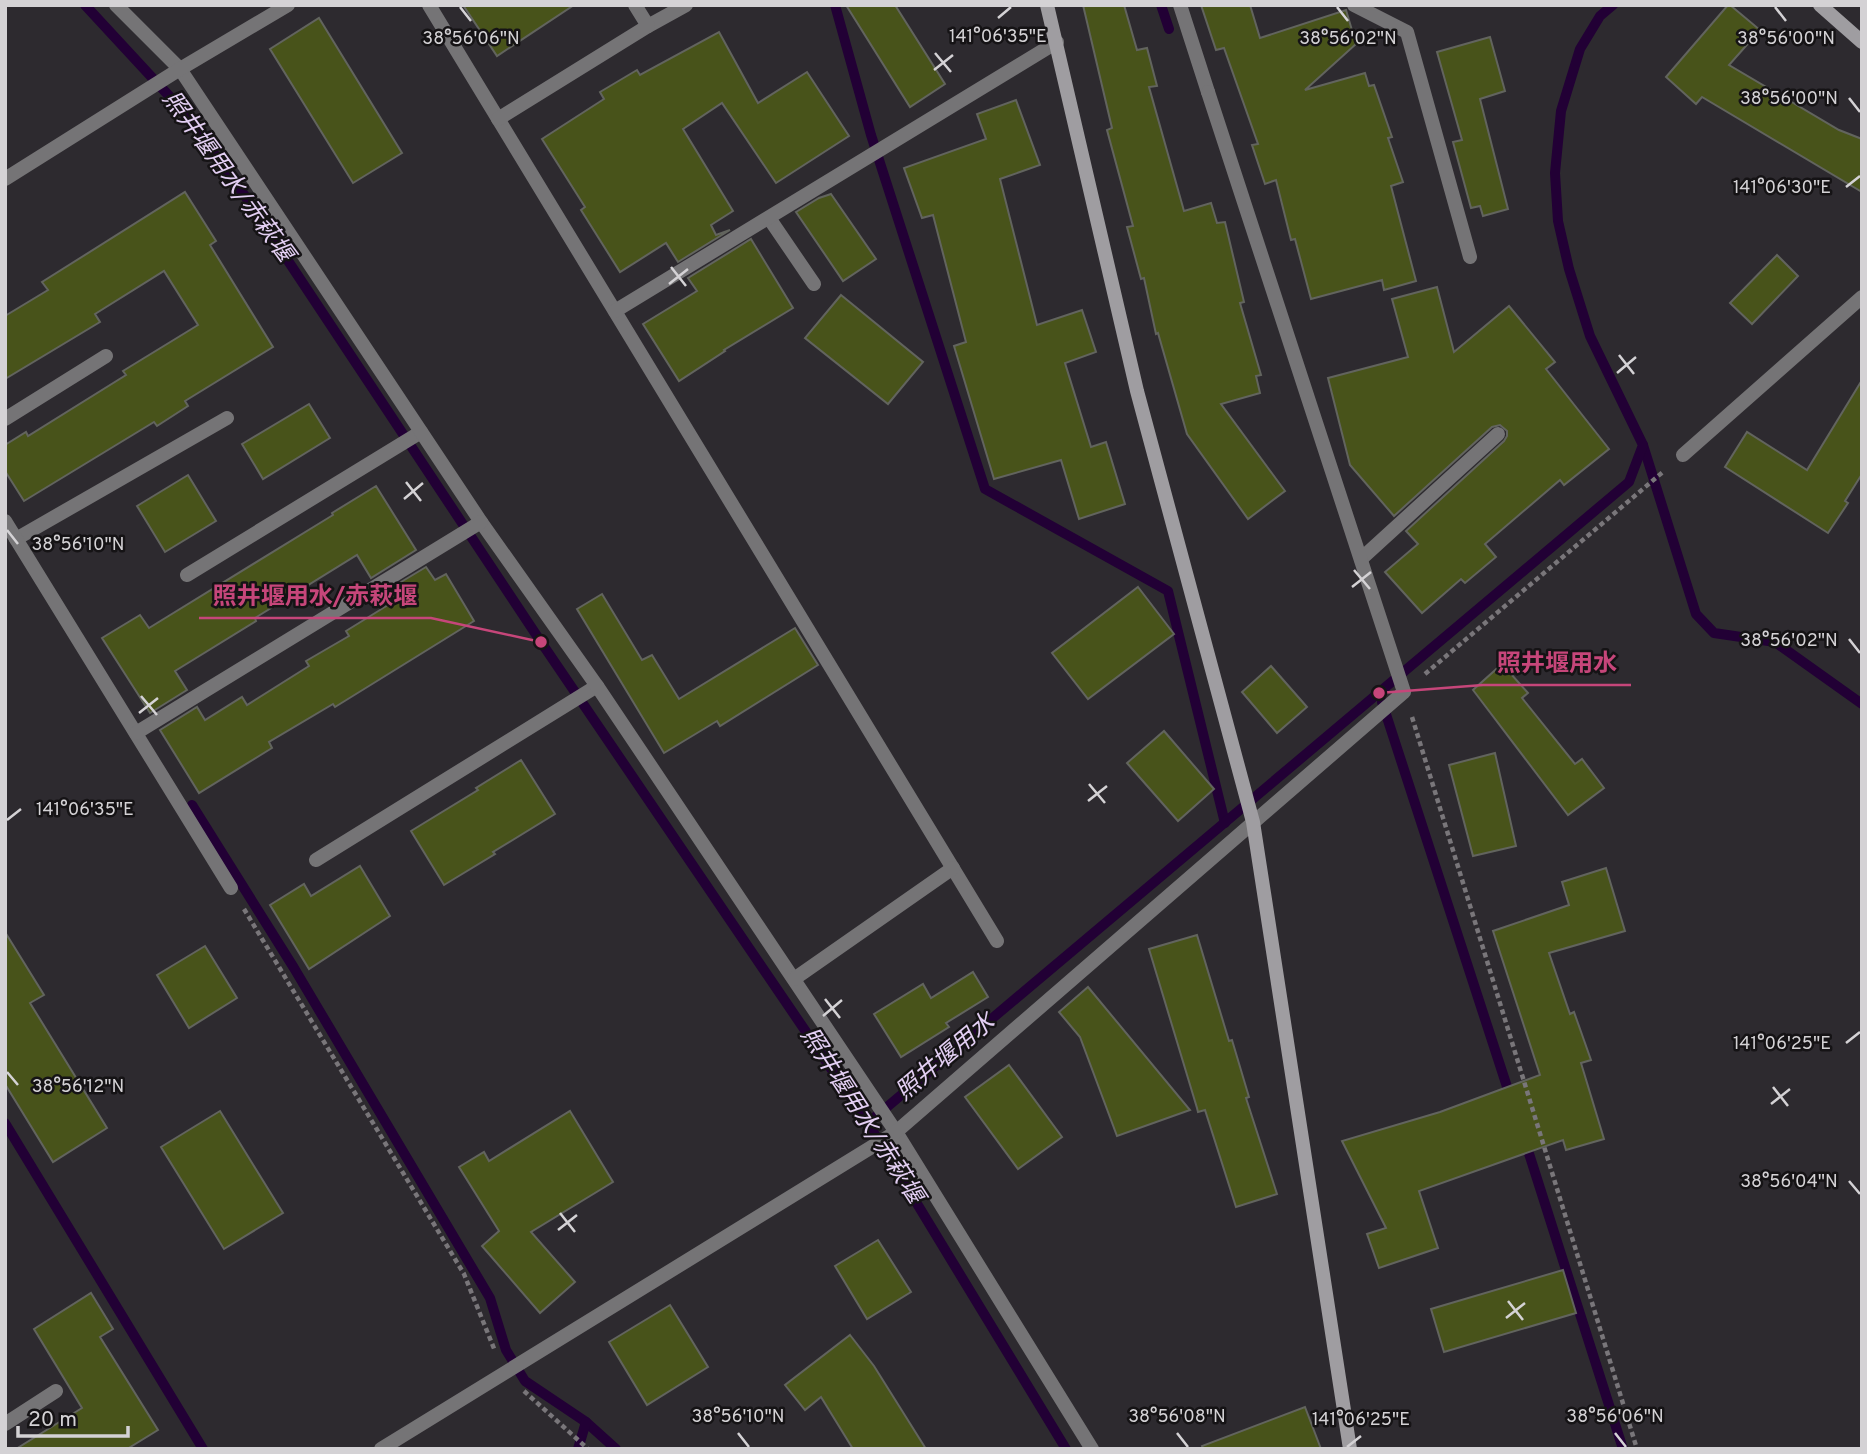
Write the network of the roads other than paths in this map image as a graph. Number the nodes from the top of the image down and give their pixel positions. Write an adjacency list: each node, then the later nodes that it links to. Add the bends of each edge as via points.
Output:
1 (116, 5): 13 (street)
2 (288, 5): 13 (street)
3 (429, 5): 14 (street)
4 (635, 5): 10 (street)
5 (686, 5): 10 (street)
6 (1047, 5): 11 (street)
7 (1180, 5): 30 (street)
8 (1354, 5): 17 (street, via 1407,32)
9 (1820, 5): 12 (street)
10 (648, 26): 14 (street)
11 (1057, 42): 16 (street); 34 (street, via 1138,391)
12 (1862, 42)
13 (180, 69): 15 (street); 24 (street)
14 (498, 120): 20 (street)
15 (5, 179)
16 (769, 218): 18 (street); 20 (street)
17 (1470, 257)
18 (814, 284)
19 (1862, 297): 26 (street)
20 (615, 311): 36 (street)
21 (106, 356): 23 (street)
22 (228, 418): 29 (street)
23 (5, 419)
24 (421, 432): 28 (street); 31 (street)
25 (1499, 434): 30 (street)
26 (1684, 455)
27 (5, 521): 29 (street)
28 (481, 522): 32 (street); 33 (street)
29 (16, 539): 33 (street)
30 (1361, 559): 34 (street, via 1404,692)
31 (187, 575)
32 (597, 686): 35 (street); 39 (street)
33 (136, 733): 37 (street)
34 (1253, 822): 40 (street); 45 (street)
35 (316, 860)
36 (953, 868): 38 (street); 39 (street)
37 (232, 888)
38 (997, 941)
39 (794, 979): 40 (street)
40 (896, 1132): 43 (street); 44 (street)
41 (56, 1391): 42 (street)
42 (5, 1424)
43 (382, 1449)
44 (1092, 1449)
45 (1350, 1449)

